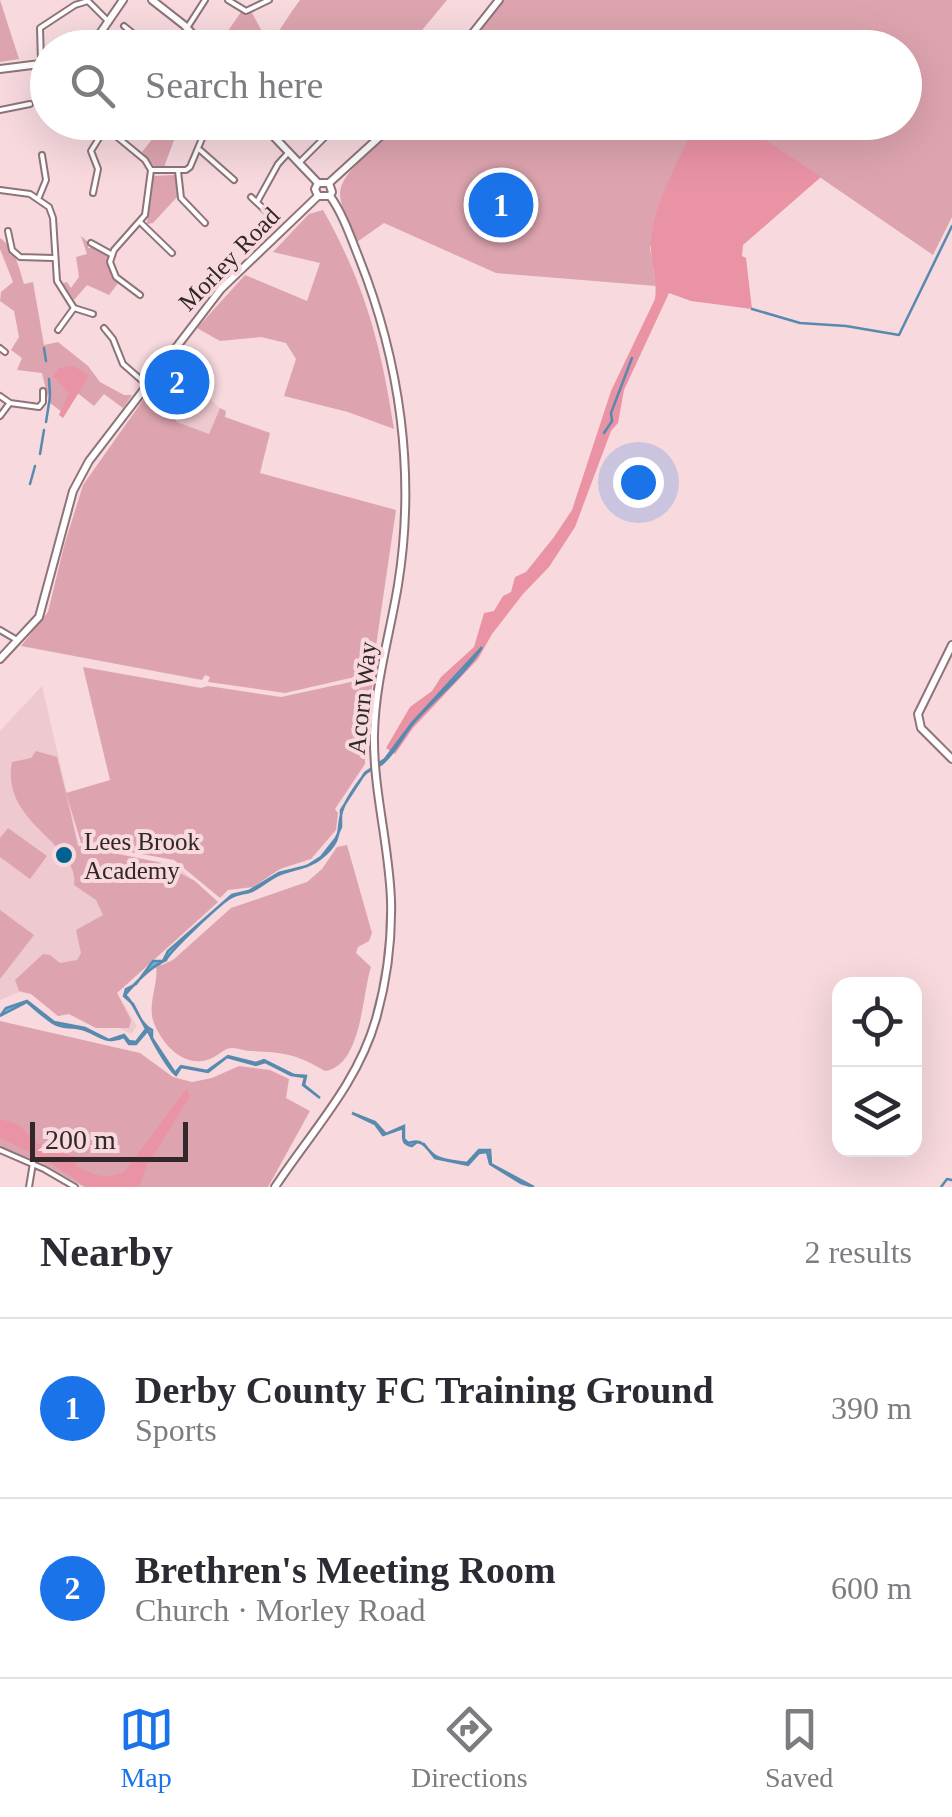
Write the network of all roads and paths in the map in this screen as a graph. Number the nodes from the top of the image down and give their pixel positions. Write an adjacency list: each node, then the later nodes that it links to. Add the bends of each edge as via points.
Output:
1 (124, 0): 7 (street)
2 (152, 0): 9 (street)
3 (205, 0): 9 (street)
4 (228, 0): 5 (street, via 246,12)
5 (269, 0)
6 (499, 0): 13 (street)
7 (107, 24): 10 (street, via 88,1); 11 (street)
8 (124, 26): 12 (street)
9 (188, 28)
10 (40, 30)
11 (103, 30)
12 (129, 30)
13 (475, 30)
14 (30, 65): 15 (street)
15 (0, 69)
16 (30, 104): 17 (street)
17 (0, 110)
18 (98, 140): 36 (street, via 91,151 98,170)
19 (121, 140): 30 (street)
20 (203, 140): 24 (street)
21 (277, 140): 25 (street)
22 (322, 140): 29 (street)
23 (376, 140): 33 (street)
24 (199, 150): 28 (street); 31 (street, via 190,167)
25 (288, 153): 29 (street); 41 (street)
26 (42, 155): 40 (street, via 46,180)
27 (226, 155): 28 (street)
28 (218, 163): 32 (street)
29 (298, 163): 34 (street)
30 (151, 170): 31 (street); 43 (street)
31 (178, 171): 44 (street, via 181,198)
32 (234, 180)
33 (329, 183): 34 (street); 38 (street)
34 (318, 184): 37 (street)
35 (0, 190): 40 (street)
36 (92, 192)
37 (318, 196): 38 (street); 55 (street, Morley Road, via 220,290)
38 (330, 196): 69 (street, Acorn Way, via 381,321 403,440 402,554 376,708 375,767 391,925 380,1006 352,1078)
39 (251, 197): 41 (street)
40 (38, 198): 49 (street, via 53,218)
41 (257, 202): 42 (street)
42 (268, 213)
43 (140, 222): 47 (street); 48 (street)
44 (205, 223)
45 (8, 230): 49 (street, via 20,257)
46 (91, 243): 48 (street)
47 (172, 252)
48 (112, 254): 50 (street, via 116,276)
49 (54, 258): 51 (street, via 57,281)
50 (140, 295)
51 (74, 308): 52 (street); 54 (street)
52 (93, 314)
53 (104, 328): 55 (street, via 112,332 124,364)
54 (58, 330)
55 (147, 386): 61 (street, Morley Road, via 78,477 43,607)
56 (42, 392): 58 (street, via 39,407)
57 (0, 396): 58 (street)
58 (10, 403): 59 (street)
59 (0, 416)
60 (0, 630): 61 (street)
61 (18, 641): 63 (street, Morley Road)
62 (952, 645): 64 (street, via 918,714 921,728)
63 (0, 659)
64 (952, 759)
65 (0, 1150): 66 (street)
66 (33, 1163): 67 (street); 68 (street)
67 (29, 1187)
68 (75, 1187)
69 (275, 1187)

